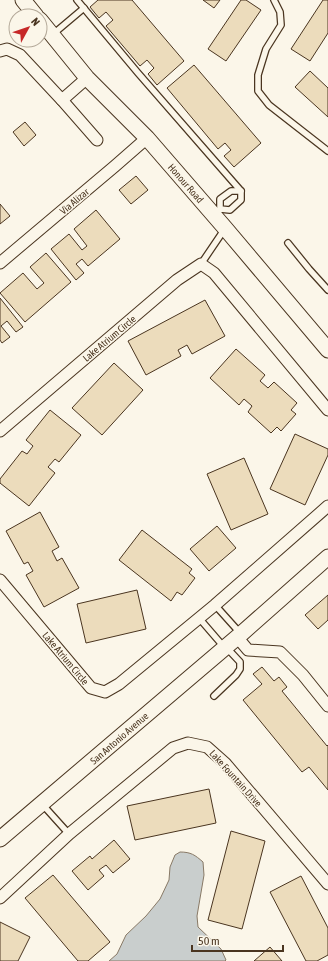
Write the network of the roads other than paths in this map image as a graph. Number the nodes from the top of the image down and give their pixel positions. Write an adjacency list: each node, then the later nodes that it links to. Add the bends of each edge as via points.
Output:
1 (23, 0): 4 (street)
2 (78, 0): 5 (lane)
3 (274, 0): 13 (lane, via 280,12 281,25 266,50 258,74 258,91 269,105)
4 (30, 8)
5 (84, 8): 7 (lane); 14 (lane)
6 (48, 30): 7 (street, Honour Road)
7 (52, 35): 9 (street, Honour Road)
8 (0, 51): 10 (street, via 7,49 20,55)
9 (87, 78): 10 (street); 11 (street, Honour Road)
10 (62, 100): 12 (street)
11 (147, 138): 15 (street, Honour Road); 18 (street, Via Alizar)
12 (97, 140)
13 (328, 151)
14 (241, 190): 15 (lane, via 231,190 220,199); 15 (lane, via 241,200 230,210)
15 (217, 212): 16 (street, Honour Road)
16 (225, 228): 19 (lane, Lake Atrium Circle); 21 (street, Honour Road)
17 (288, 243): 20 (lane)
18 (0, 263)
19 (201, 264): 22 (street, via 214,273); 23 (street, Lake Atrium Circle, via 177,280)
20 (328, 290)
21 (328, 350)
22 (328, 410)
23 (0, 431)
24 (328, 506): 27 (street, Lake Atrium Circle)
25 (328, 557): 29 (street, San Antonio Avenue)
26 (0, 580): 28 (street, Lake Atrium Circle, via 91,688 105,692 119,684)
27 (215, 605): 28 (street, Lake Atrium Circle); 29 (lane)
28 (199, 618): 29 (lane)
29 (232, 641): 30 (lane, via 240,662 240,670); 31 (street, via 248,650 280,652); 32 (street, San Antonio Avenue)
30 (214, 696)
31 (328, 706)
32 (42, 804): 33 (lane); 34 (street, San Antonio Avenue)
33 (70, 834): 35 (street, Lake Fountain Drive, via 173,748 188,743 207,747 225,763); 36 (street, Lake Fountain Drive)
34 (0, 839)
35 (328, 884)
36 (0, 898)

